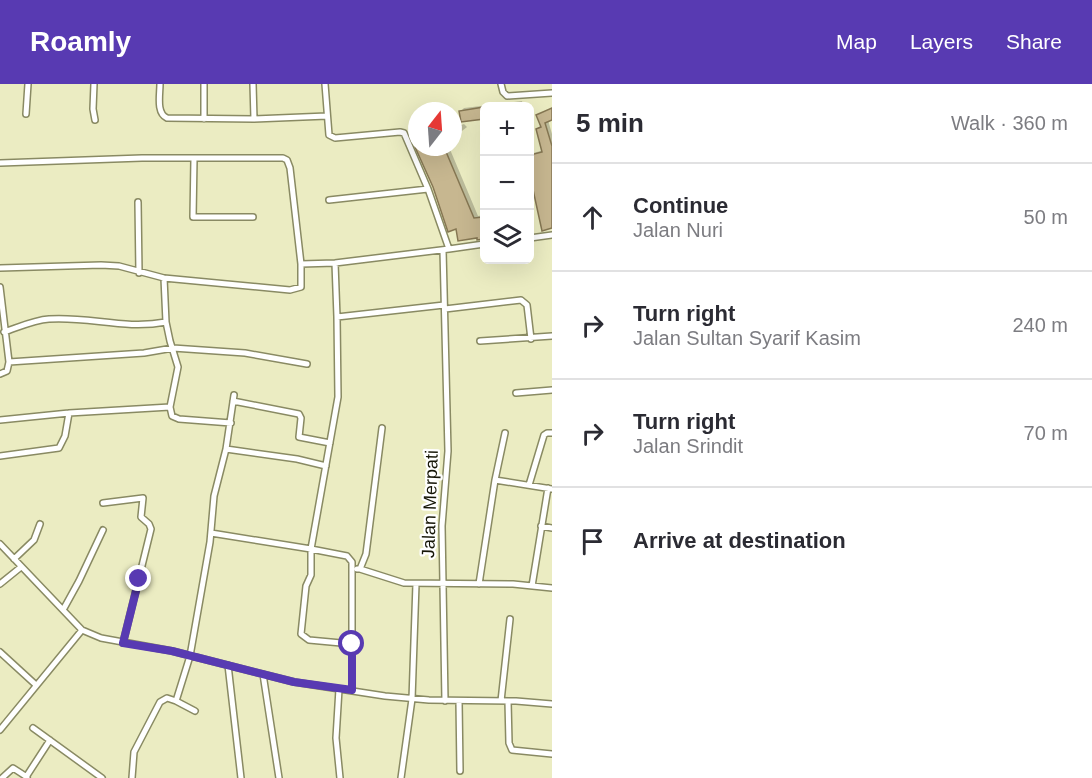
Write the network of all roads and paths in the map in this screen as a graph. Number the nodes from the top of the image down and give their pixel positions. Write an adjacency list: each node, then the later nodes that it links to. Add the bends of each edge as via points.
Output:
1 (28, 84): 9 (street)
2 (93, 84): 13 (street)
3 (160, 84): 11 (street, via 163,116)
4 (204, 84): 11 (street)
5 (253, 84): 12 (street)
6 (326, 84): 10 (street)
7 (501, 84): 8 (street, via 507,96)
8 (552, 93)
9 (26, 114)
10 (327, 116): 12 (street); 16 (street, Jalan Merpati, via 329,135 335,138 404,133)
11 (204, 119): 12 (street)
12 (254, 119)
13 (94, 120)
14 (194, 159): 15 (street); 19 (street, via 193,217); 25 (street, via 287,160)
15 (0, 163)
16 (428, 189): 17 (street); 23 (street, Jalan Merpati)
17 (329, 200)
18 (138, 202): 27 (street)
19 (253, 218)
20 (552, 235): 21 (street)
21 (534, 238)
22 (480, 245): 23 (street)
23 (446, 249): 24 (street); 30 (street, Jalan Merpati)
24 (335, 263): 25 (street); 31 (street)
25 (301, 264): 28 (street, via 301,287 297,290)
26 (0, 268): 27 (street, via 101,265)
27 (139, 273): 28 (street)
28 (164, 278): 32 (street)
29 (0, 287): 33 (street)
30 (445, 307): 31 (street); 35 (street, via 521,300 527,305); 71 (street, Jalan Merpati, via 448,460 442,526)
31 (337, 317): 50 (street, via 338,397)
32 (166, 322): 33 (street, via 135,325 51,319); 37 (street)
33 (4, 332): 38 (street)
34 (552, 336): 35 (street)
35 (531, 339): 36 (street)
36 (480, 341)
37 (173, 348): 38 (street); 39 (street, via 245,353); 43 (street, via 178,367)
38 (9, 362): 40 (street, via 7,371)
39 (307, 364)
40 (0, 374)
41 (552, 390): 42 (street)
42 (516, 393)
43 (170, 407): 44 (street); 46 (street, via 172,416 179,419)
44 (69, 413): 45 (street); 52 (street, via 59,448)
45 (0, 420)
46 (231, 423): 50 (street, via 234,398 299,414 299,437); 51 (street)
47 (382, 428): 68 (street, via 366,554)
48 (505, 433): 54 (street)
49 (552, 433): 55 (street, via 544,435)
50 (330, 443): 53 (street)
51 (226, 449): 53 (street); 62 (street, via 214,496)
52 (0, 456)
53 (326, 466): 64 (street)
54 (495, 480): 55 (street); 72 (street)
55 (529, 485): 56 (street)
56 (550, 488): 59 (street)
57 (103, 503): 78 (street, via 143,498 141,518 151,529)
58 (40, 525): 65 (street, via 34,540)
59 (541, 526): 60 (street); 73 (street)
60 (552, 528)
61 (103, 530): 75 (street)
62 (211, 533): 64 (street); 81 (street)
63 (0, 544): 65 (street)
64 (312, 549): 66 (street, via 347,556); 79 (street, via 301,634 309,640)
65 (14, 559): 67 (street)
66 (352, 565): 68 (street); 79 (street)
67 (21, 567): 69 (street); 75 (street)
68 (360, 569): 70 (street)
69 (0, 584)
70 (416, 584): 71 (street); 87 (street)
71 (443, 584): 72 (street); 89 (street, Jalan Merpati)
72 (479, 584): 73 (street)
73 (532, 586): 74 (street)
74 (552, 588)
75 (63, 610): 77 (street)
76 (510, 619): 91 (street)
77 (82, 630): 78 (street); 84 (street)
78 (123, 643): 81 (street)
79 (352, 644): 86 (street)
80 (0, 652): 84 (street)
81 (190, 656): 82 (street); 88 (street)
82 (228, 665): 83 (street); 103 (street)
83 (262, 675): 85 (street); 104 (street)
84 (36, 686): 95 (street)
85 (339, 689): 86 (street); 105 (street, via 336,738)
86 (352, 690): 87 (street)
87 (412, 699): 89 (street); 106 (street)
88 (176, 701): 93 (street); 102 (street, via 167,698 160,702 134,752)
89 (445, 701): 90 (street)
90 (459, 701): 91 (street); 98 (street)
91 (505, 701): 92 (street); 97 (street, via 512,750)
92 (552, 704)
93 (195, 711)
94 (33, 728): 96 (street)
95 (0, 730)
96 (50, 740): 99 (street); 101 (street)
97 (552, 754)
98 (460, 771)
99 (27, 777): 100 (street, via 13,768)
100 (2, 778)
101 (102, 778)
102 (132, 778)
103 (241, 778)
104 (279, 778)
105 (340, 778)
106 (401, 778)

